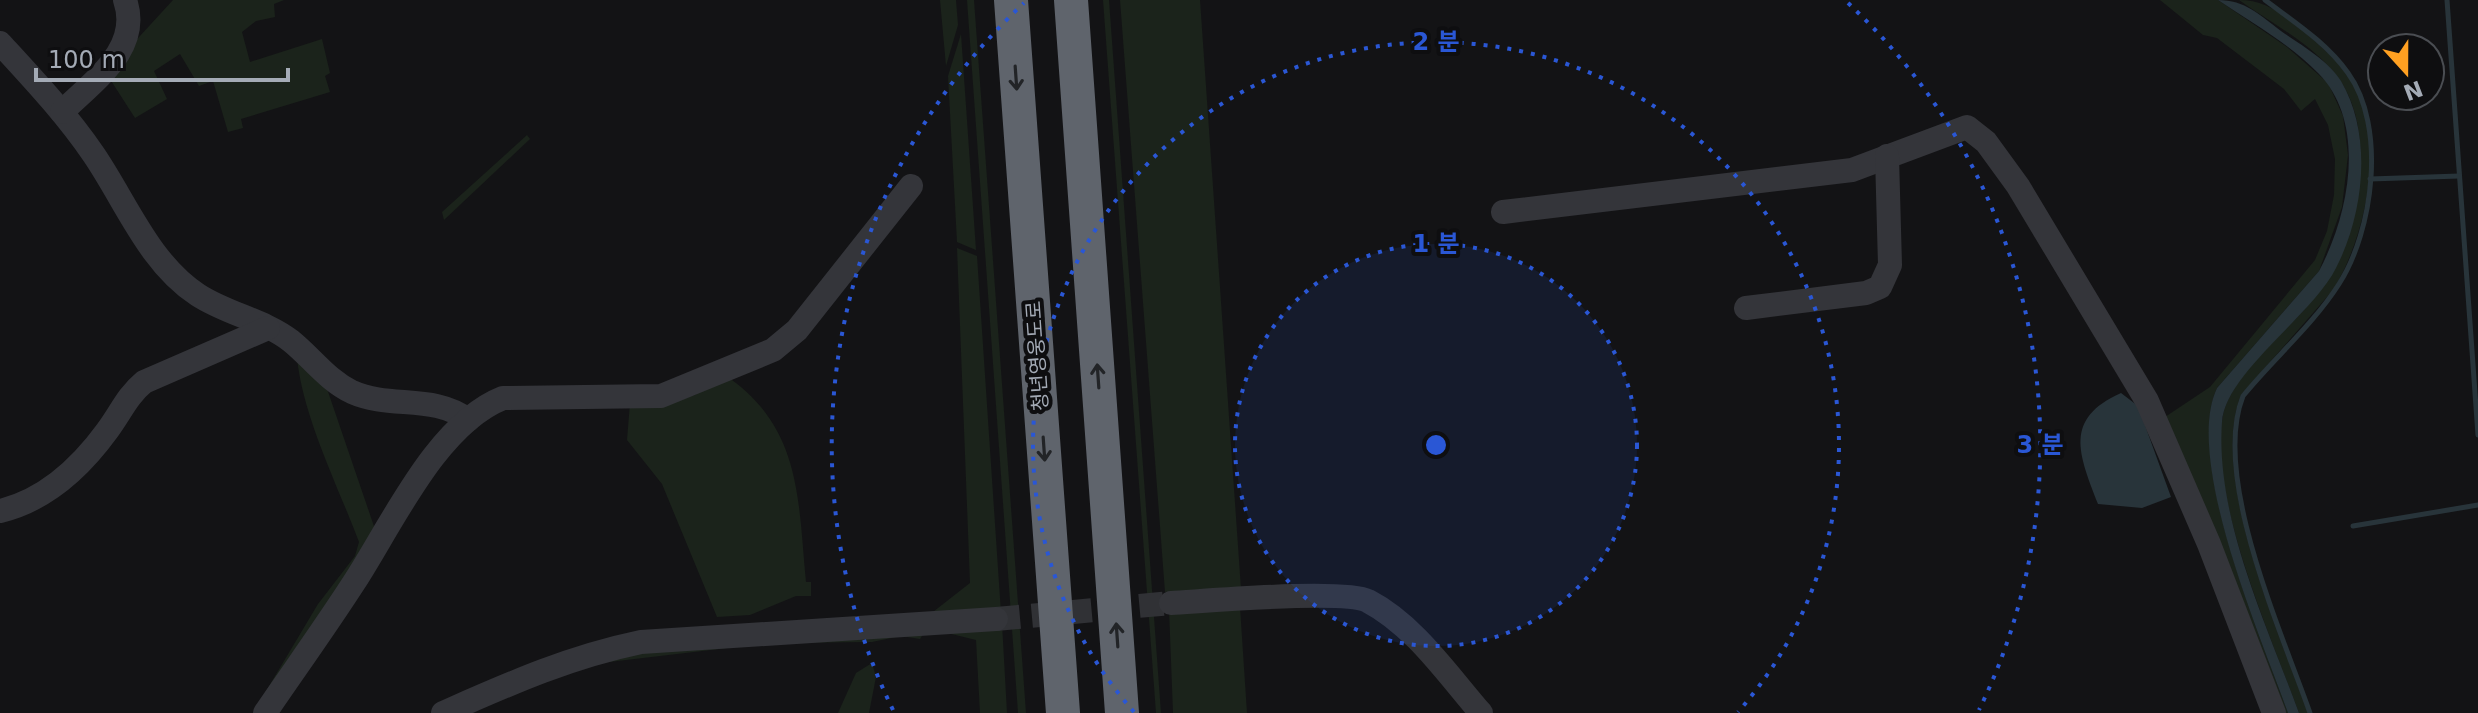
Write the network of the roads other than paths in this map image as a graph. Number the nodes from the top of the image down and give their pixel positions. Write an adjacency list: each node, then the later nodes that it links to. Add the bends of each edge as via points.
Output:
1 (125, 0): 5 (street, via 132,20 125,44)
2 (1011, 0): 17 (highway, 청년영웅도로, one-way to 17)
3 (1071, 0): 18 (highway, one-way to 3)
4 (0, 43): 5 (street)
5 (62, 112): 10 (street, via 175,277 199,296)
6 (1887, 156): 8 (street, via 1852,170); 9 (street, via 1890,265 1880,287); 20 (street, via 1967,127 1986,142 2018,186 2147,401)
7 (911, 186): 11 (street, via 797,330 773,350 661,396 503,398)
8 (1503, 212)
9 (1746, 308)
10 (268, 328): 11 (street, via 351,391 374,399 451,407); 12 (street, via 144,382 129,394 98,442 54,487 35,500)
11 (468, 420): 15 (street, via 429,462)
12 (0, 511)
13 (1171, 603): 19 (street, via 1365,599 1402,623)
14 (996, 619): 16 (street, via 641,642 539,669)
15 (265, 713)
16 (443, 713)
17 (1063, 713)
18 (1122, 713)
19 (1481, 713)
20 (2274, 713)

